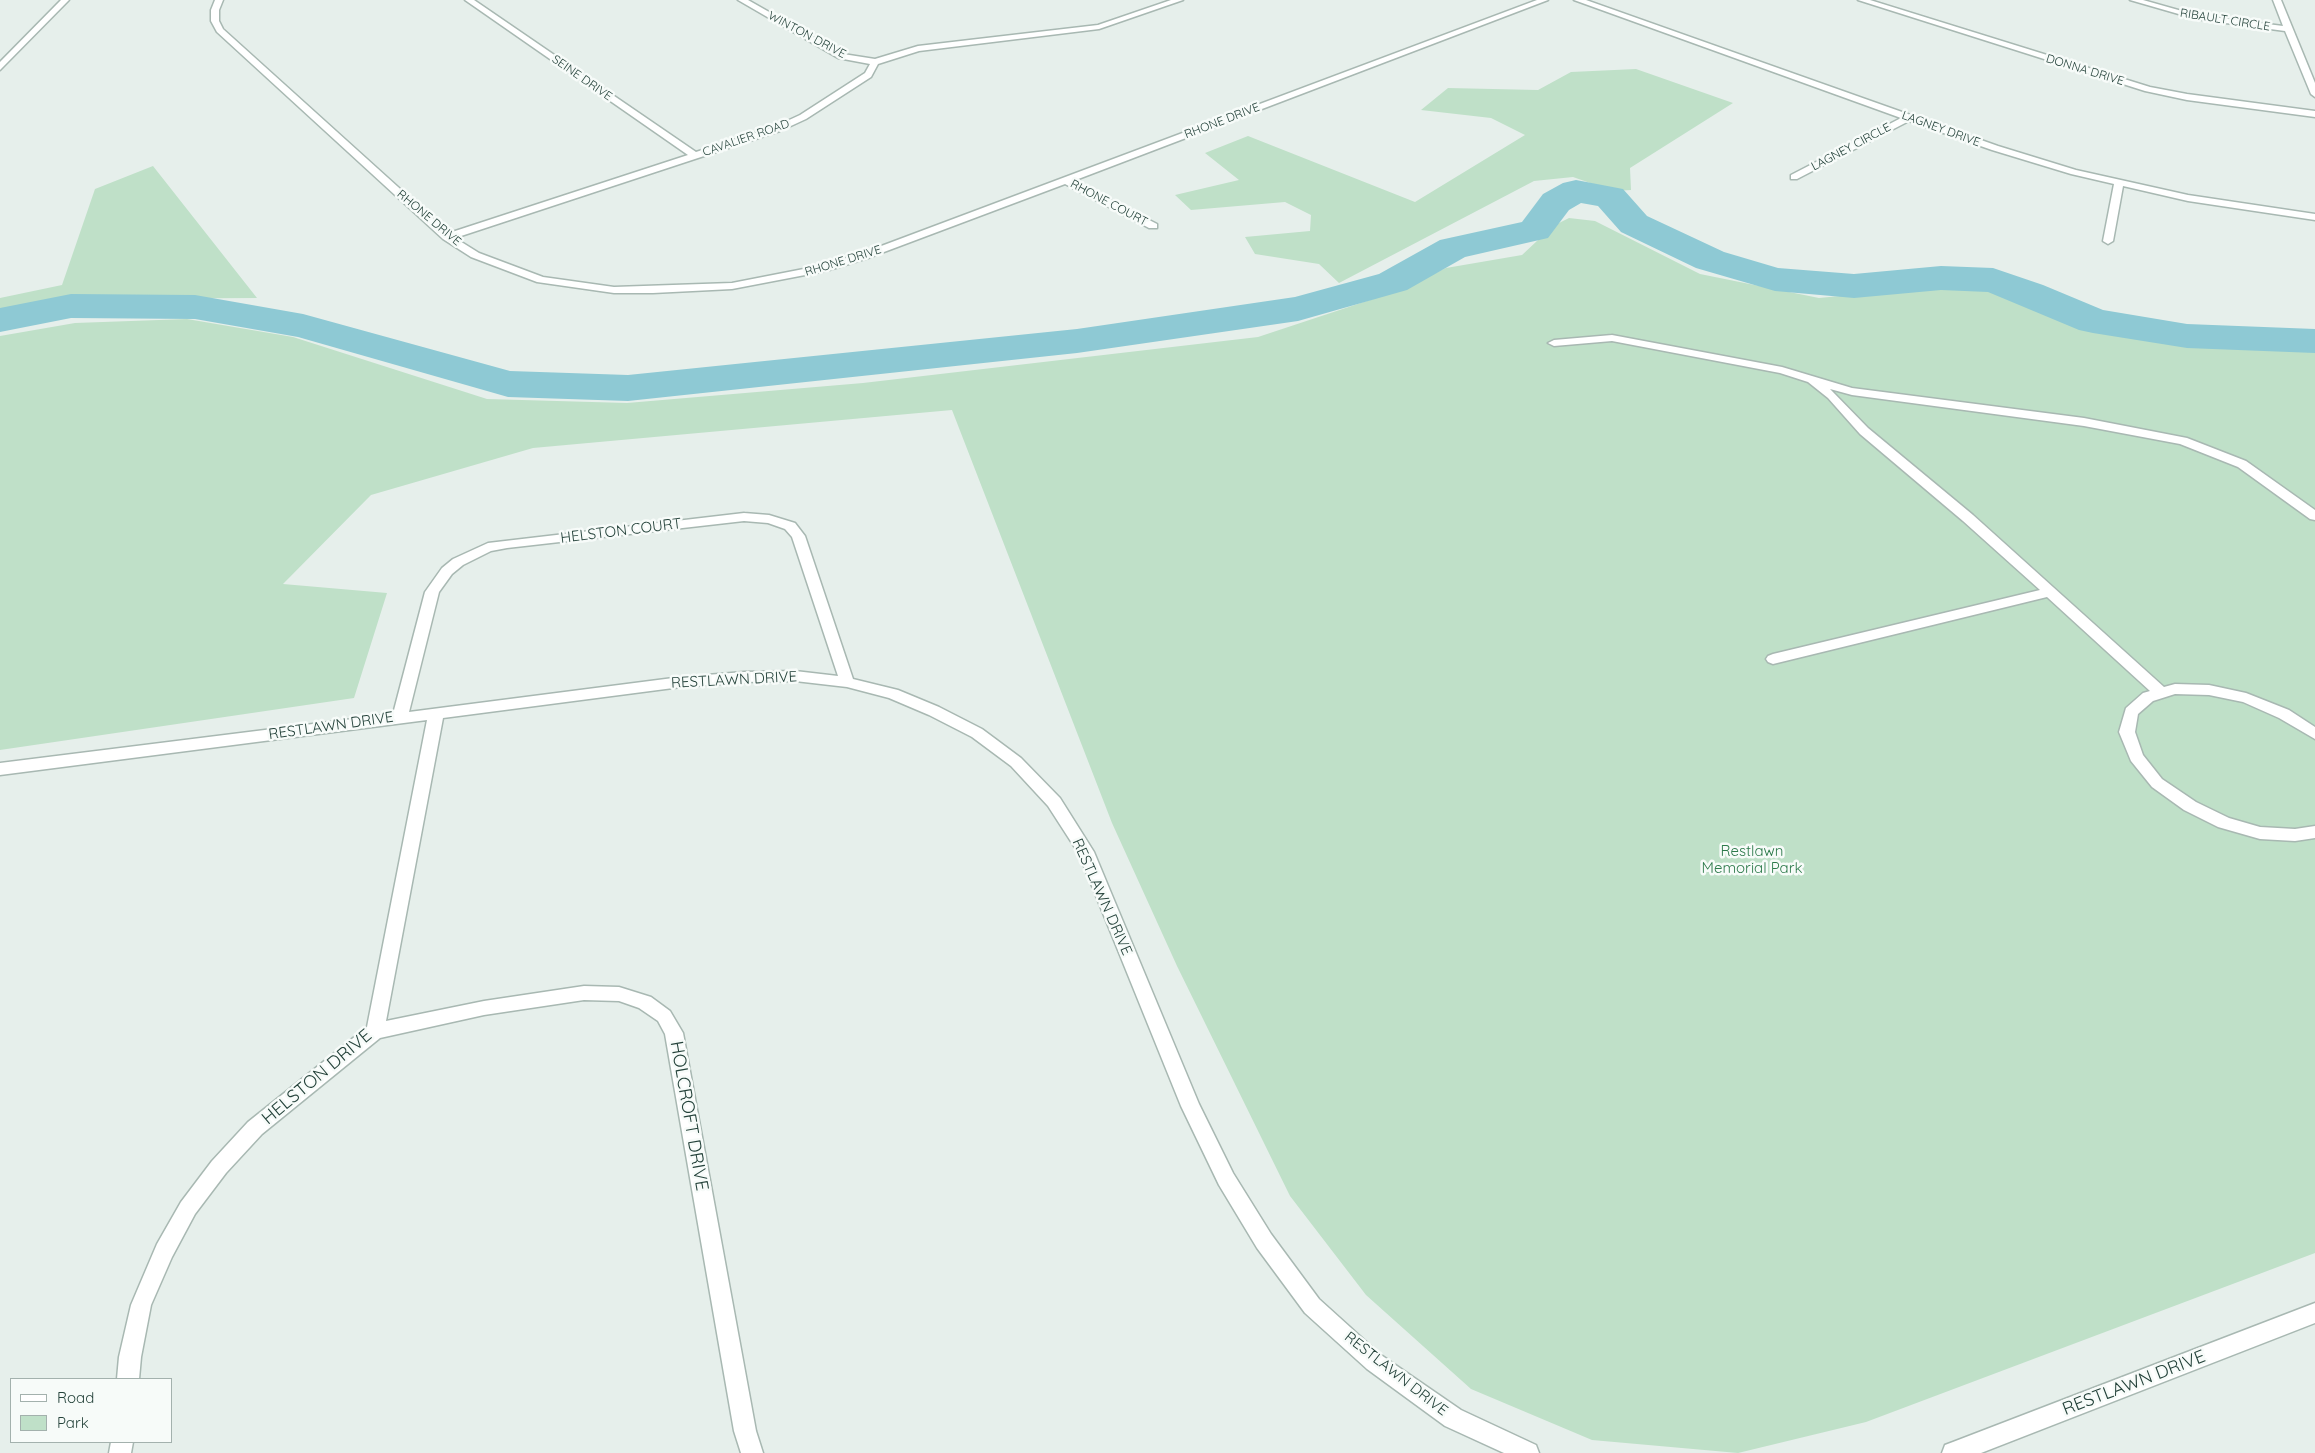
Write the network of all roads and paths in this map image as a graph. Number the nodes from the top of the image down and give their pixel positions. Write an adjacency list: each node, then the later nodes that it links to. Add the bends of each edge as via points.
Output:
1 (65, 0): 13 (street)
2 (219, 0): 23 (street, RHONE DRIVE, via 215,21 220,30)
3 (469, 0): 17 (street, SEINE DRIVE)
4 (742, 0): 12 (street, WINTON DRIVE, via 841,56)
5 (1179, 0): 12 (street, via 1099,27 918,49)
6 (1544, 0): 19 (street, RHONE DRIVE)
7 (1578, 0): 16 (street, LAGNEY DRIVE)
8 (1862, 0): 15 (street, DONNA DRIVE, via 2148,89)
9 (2134, 0): 11 (street, RIBAULT CIRCLE, via 2196,17)
10 (2277, 0): 11 (street)
11 (2289, 29): 14 (street)
12 (875, 62): 17 (street, CAVALIER ROAD, via 868,76 804,117)
13 (0, 67)
14 (2315, 94)
15 (2315, 114)
16 (1909, 117): 18 (street, LAGNEY CIRCLE); 20 (street, LAGNEY DRIVE, via 1995,148)
17 (695, 156): 23 (street, CAVALIER ROAD)
18 (1794, 177)
19 (1065, 180): 22 (street, RHONE COURT); 23 (street, RHONE DRIVE, via 864,256 813,271 732,286 614,290 541,280 475,255)
20 (2119, 184): 21 (street, LAGNEY DRIVE); 24 (street)
21 (2315, 217)
22 (1153, 226)
23 (447, 237)
24 (2108, 241)
25 (1554, 344): 26 (street, via 1612,338 1782,370)
26 (1812, 380): 27 (street, via 1852,391 2084,422 2183,441 2242,464); 28 (street, via 1832,396 1864,431)
27 (2315, 516)
28 (2051, 592): 29 (street); 31 (street)
29 (1773, 659)
30 (847, 682): 32 (street, RESTLAWN DRIVE, via 795,676 699,680); 33 (street, HELSTON COURT, via 798,536 790,526 744,516 488,547 458,562 432,592); 41 (street, RESTLAWN DRIVE, via 892,694 977,733 1016,762 1054,802 1086,852 1190,1106 1226,1179 1264,1241 1312,1306 1374,1362 1452,1418)
31 (2160, 693): 34 (street, via 2175,689 2209,690 2246,698 2284,714); 36 (street, via 2148,697 2132,712 2127,732 2136,757 2157,783 2190,806 2224,822 2260,832 2295,836)
32 (436, 712): 33 (street, RESTLAWN DRIVE); 37 (street, HELSTON DRIVE)
33 (400, 716): 35 (street, RESTLAWN DRIVE)
34 (2315, 734)
35 (0, 769)
36 (2315, 832)
37 (375, 1031): 39 (street, HELSTON DRIVE, via 255,1128 219,1167 188,1208 164,1251 141,1306); 40 (street, HOLCROFT DRIVE, via 484,1008 584,993 619,994 646,1002 664,1016 674,1033)
38 (2315, 1313): 42 (street, RESTLAWN DRIVE)
39 (128, 1378)
40 (752, 1453)
41 (1528, 1453)
42 (1953, 1453)

